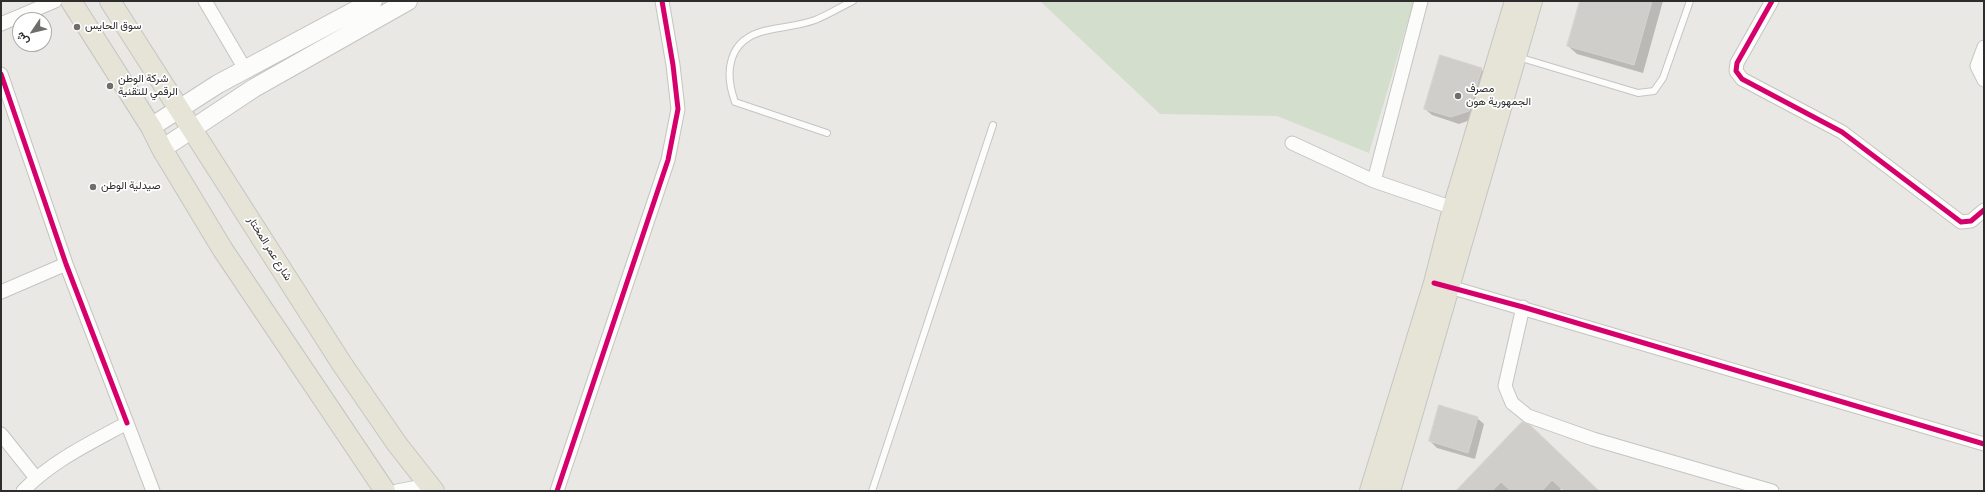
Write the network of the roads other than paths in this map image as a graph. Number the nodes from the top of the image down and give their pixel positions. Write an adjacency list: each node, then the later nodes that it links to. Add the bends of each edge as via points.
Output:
1 (55, 1): 14 (street)
2 (71, 1): 23 (main road)
3 (110, 1): 21 (main road, شارع عمر المختار)
4 (205, 1): 17 (street)
5 (408, 1): 13 (street)
6 (662, 1): 44 (street, via 678,109 668,160)
7 (853, 1): 25 (lane, via 814,20 762,32 746,39 730,58 729,86 735,102)
8 (1421, 1): 28 (street)
9 (1515, 1): 20 (main road)
10 (1532, 1): 16 (main road)
11 (1690, 1): 16 (lane, via 1663,78 1654,91 1638,93)
12 (1772, 1): 30 (street, via 1737,63 1736,71 1742,79 1842,132 1961,222 1971,221)
13 (365, 8): 17 (street); 24 (street)
14 (1, 24)
15 (1984, 47): 19 (street, via 1977,66)
16 (1516, 57): 20 (main road)
17 (246, 69): 21 (street)
18 (1, 74): 31 (street)
19 (1984, 80)
20 (1499, 84): 29 (main road); 32 (main road)
21 (180, 108): 23 (street); 24 (main road, شارع عمر المختار)
22 (993, 125): 45 (lane)
23 (151, 127): 27 (main road)
24 (194, 129): 27 (street); 39 (main road, شارع عمر المختار, via 342,364)
25 (827, 133)
26 (1292, 143): 28 (street)
27 (162, 149): 42 (main road, via 223,250)
28 (1374, 181): 29 (street)
29 (1453, 208): 32 (main road)
30 (1984, 210)
31 (66, 264): 33 (street); 35 (street)
32 (1442, 285): 34 (street); 46 (main road); 47 (main road)
33 (2, 291)
34 (1523, 307): 37 (street); 48 (street, via 1505,386 1512,403 1528,416 1593,439)
35 (126, 424): 38 (street, via 83,446); 41 (street)
36 (1, 434): 38 (street)
37 (1984, 444)
38 (36, 478): 40 (street)
39 (431, 488): 43 (street)
40 (23, 491)
41 (153, 491)
42 (385, 491)
43 (397, 491)
44 (557, 491)
45 (872, 491)
46 (1370, 491)
47 (1390, 491)
48 (1772, 491)

